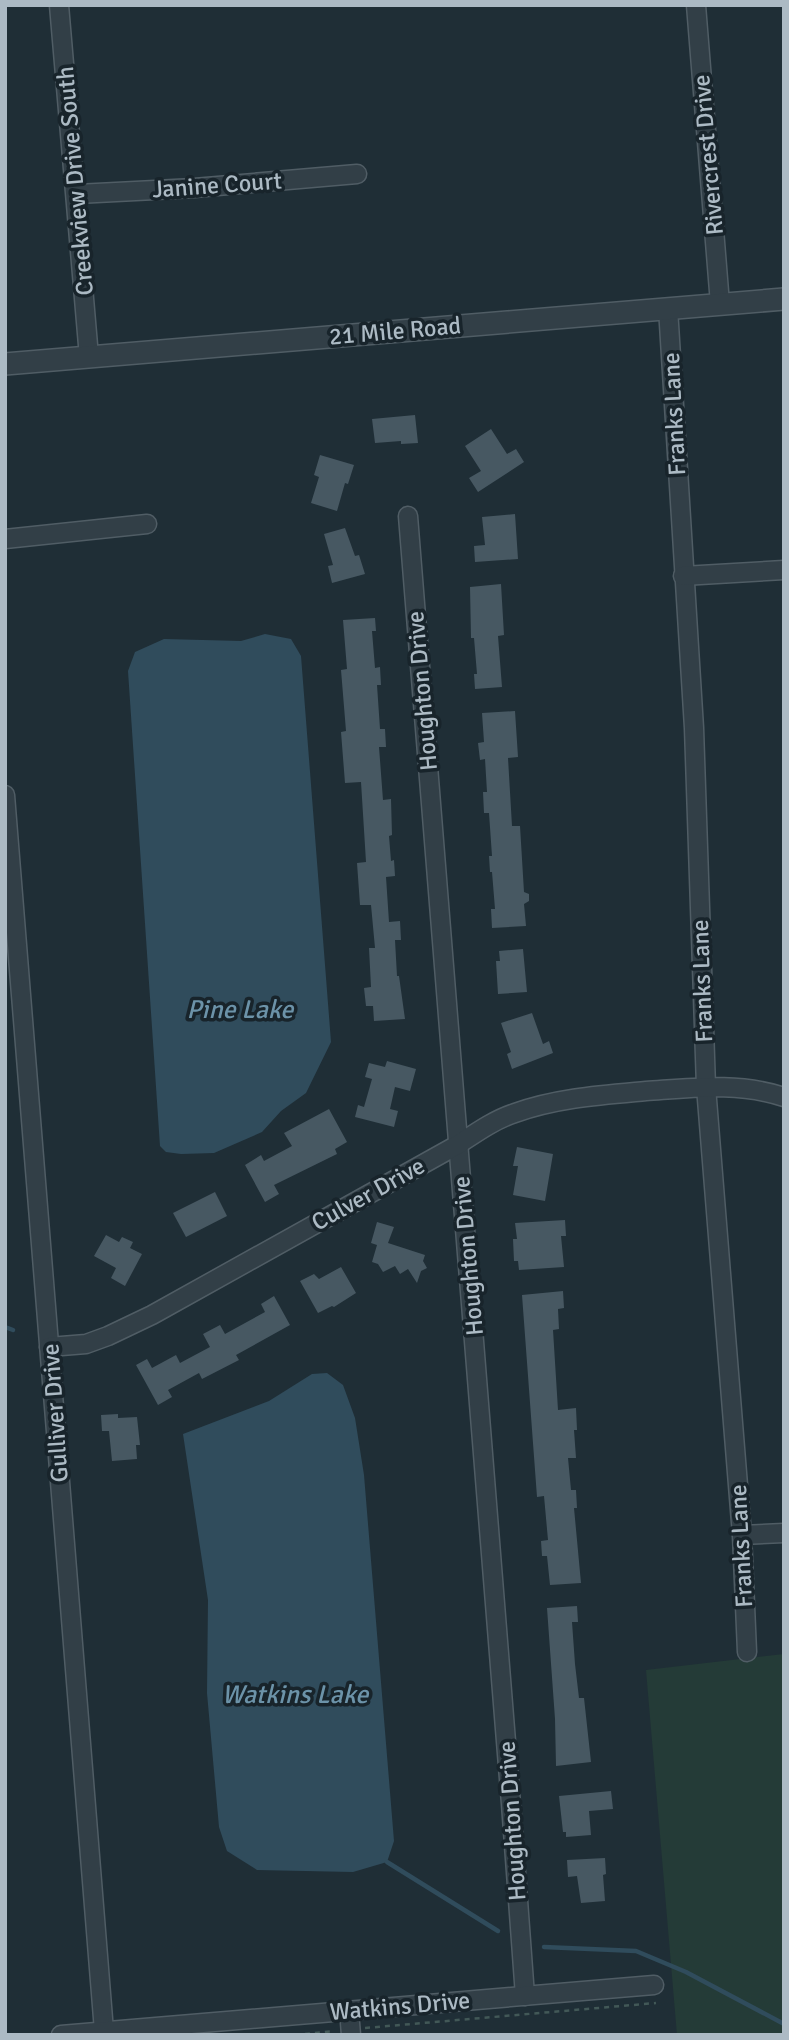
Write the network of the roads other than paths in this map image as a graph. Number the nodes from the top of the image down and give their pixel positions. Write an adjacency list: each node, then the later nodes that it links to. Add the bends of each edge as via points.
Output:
1 (59, 5): 4 (street, Creekview Drive South)
2 (696, 5): 6 (street, Rivercrest Drive)
3 (357, 174): 4 (street, Janine Court)
4 (77, 194): 8 (street, Creekview Drive South)
5 (784, 299): 6 (street, 21 Mile Road)
6 (720, 304): 7 (street, 21 Mile Road)
7 (668, 308): 8 (street, 21 Mile Road); 14 (street, Franks Lane)
8 (89, 357): 9 (street, 21 Mile Road)
9 (5, 364)
10 (408, 516): 18 (street, Houghton Drive)
11 (147, 524): 12 (street)
12 (5, 539)
13 (784, 570): 14 (street)
14 (683, 576): 16 (street, Franks Lane, via 694,728)
15 (5, 796): 19 (street, Gulliver Drive)
16 (706, 1087): 17 (street, Culver Drive); 18 (street, Culver Drive, via 591,1096 529,1108 495,1121); 21 (street, Franks Lane)
17 (784, 1097)
18 (459, 1144): 19 (street, Culver Drive, via 152,1315 86,1344); 24 (street, Houghton Drive)
19 (50, 1347): 26 (street, Gulliver Drive)
20 (784, 1533): 21 (street)
21 (742, 1535): 22 (street, Franks Lane)
22 (747, 1653)
23 (654, 1985): 24 (street, Watkins Drive)
24 (524, 1996): 25 (street, Watkins Drive)
25 (349, 2010): 26 (street, Watkins Drive); 27 (street)
26 (104, 2031): 28 (street, Watkins Drive)
27 (351, 2032)
28 (61, 2035)

